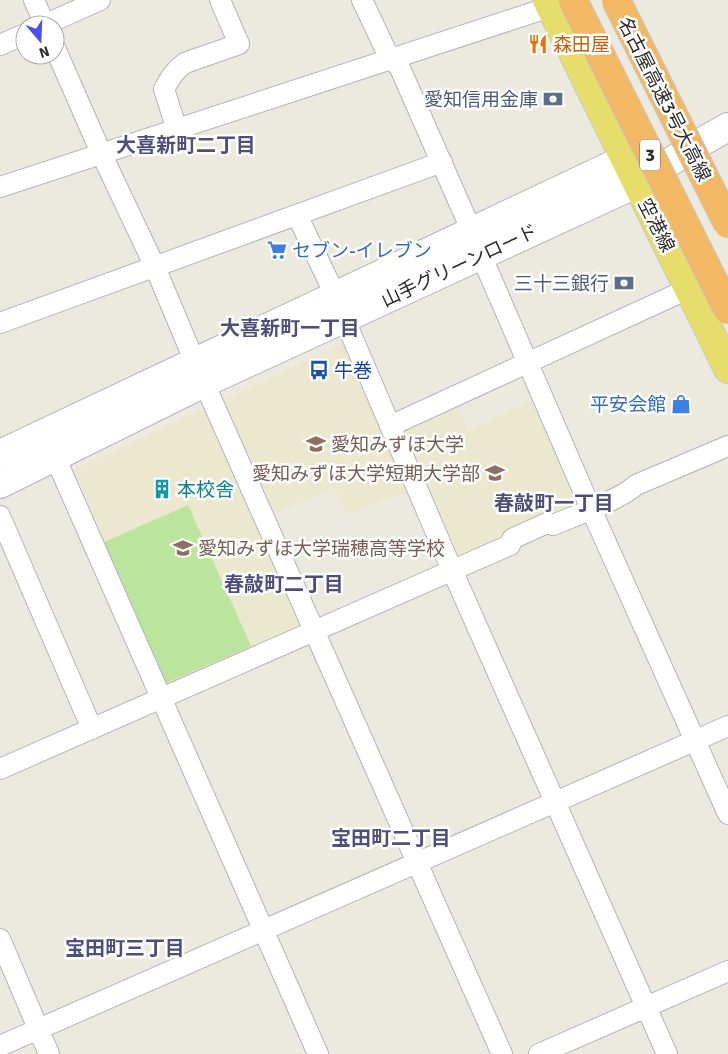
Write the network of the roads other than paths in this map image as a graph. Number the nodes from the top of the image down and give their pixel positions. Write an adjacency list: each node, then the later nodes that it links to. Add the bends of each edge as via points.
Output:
1 (34, 0): 8 (street)
2 (100, 0): 9 (street)
3 (220, 0): 15 (street, via 239,44 185,63 170,77 164,89)
4 (362, 0): 12 (street)
5 (616, 0): 24 (highway, 名古屋高速3号大高線 / 3, bridge)
6 (626, 0): 16 (main road)
7 (557, 2): 12 (street); 18 (main road, 空港線); 29 (highway, 名古屋高速3号大高線 / 3, bridge)
8 (41, 15)
9 (65, 16)
10 (15, 38): 11 (street)
11 (0, 45)
12 (390, 59): 15 (street); 19 (street, via 399,66)
13 (62, 65): 17 (street)
14 (728, 127): 16 (street, 山手グリーンロード)
15 (177, 130): 17 (street)
16 (698, 144): 18 (street, 山手グリーンロード); 20 (street, 山手グリーンロード); 22 (main road)
17 (102, 155): 21 (street); 26 (street)
18 (625, 160): 20 (main road, 空港線); 25 (street, 山手グリーンロード)
19 (442, 162): 23 (street); 25 (street)
20 (636, 184): 25 (street, 山手グリーンロード); 27 (main road, 空港線)
21 (0, 188)
22 (728, 205)
23 (297, 215): 26 (street); 28 (street)
24 (728, 224)
25 (477, 244): 28 (street, 山手グリーンロード); 31 (street)
26 (155, 266): 30 (street); 33 (street)
27 (688, 289): 31 (street); 32 (main road, 空港線)
28 (339, 307): 33 (street, 山手グリーンロード); 34 (street)
29 (728, 310)
30 (0, 324)
31 (527, 362): 34 (street); 39 (street)
32 (728, 369)
33 (199, 371): 36 (street, 山手グリーンロード); 37 (street, 山手グリーンロード); 42 (street)
34 (390, 426): 41 (street)
35 (728, 446): 39 (street, via 636,485)
36 (0, 454)
37 (55, 457): 38 (street, 山手グリーンロード); 43 (street)
38 (0, 484)
39 (591, 509): 41 (street, via 552,525 547,523 512,539 510,545); 46 (street)
40 (0, 516): 45 (street)
41 (452, 570): 42 (street); 48 (street)
42 (314, 631): 43 (street); 50 (street)
43 (161, 698): 45 (street); 51 (street)
44 (728, 726): 46 (street)
45 (92, 729): 47 (street)
46 (696, 740): 48 (street); 49 (street)
47 (0, 769)
48 (555, 802): 50 (street); 54 (street)
49 (728, 814)
50 (418, 863): 51 (street); 59 (street)
51 (264, 930): 55 (street); 58 (street)
52 (0, 938): 55 (street)
53 (728, 971): 54 (street)
54 (646, 1007): 60 (street); 61 (street)
55 (38, 1029): 56 (street); 57 (street)
56 (0, 1046)
57 (49, 1054)
58 (318, 1054)
59 (502, 1054)
60 (540, 1054)
61 (667, 1054)

